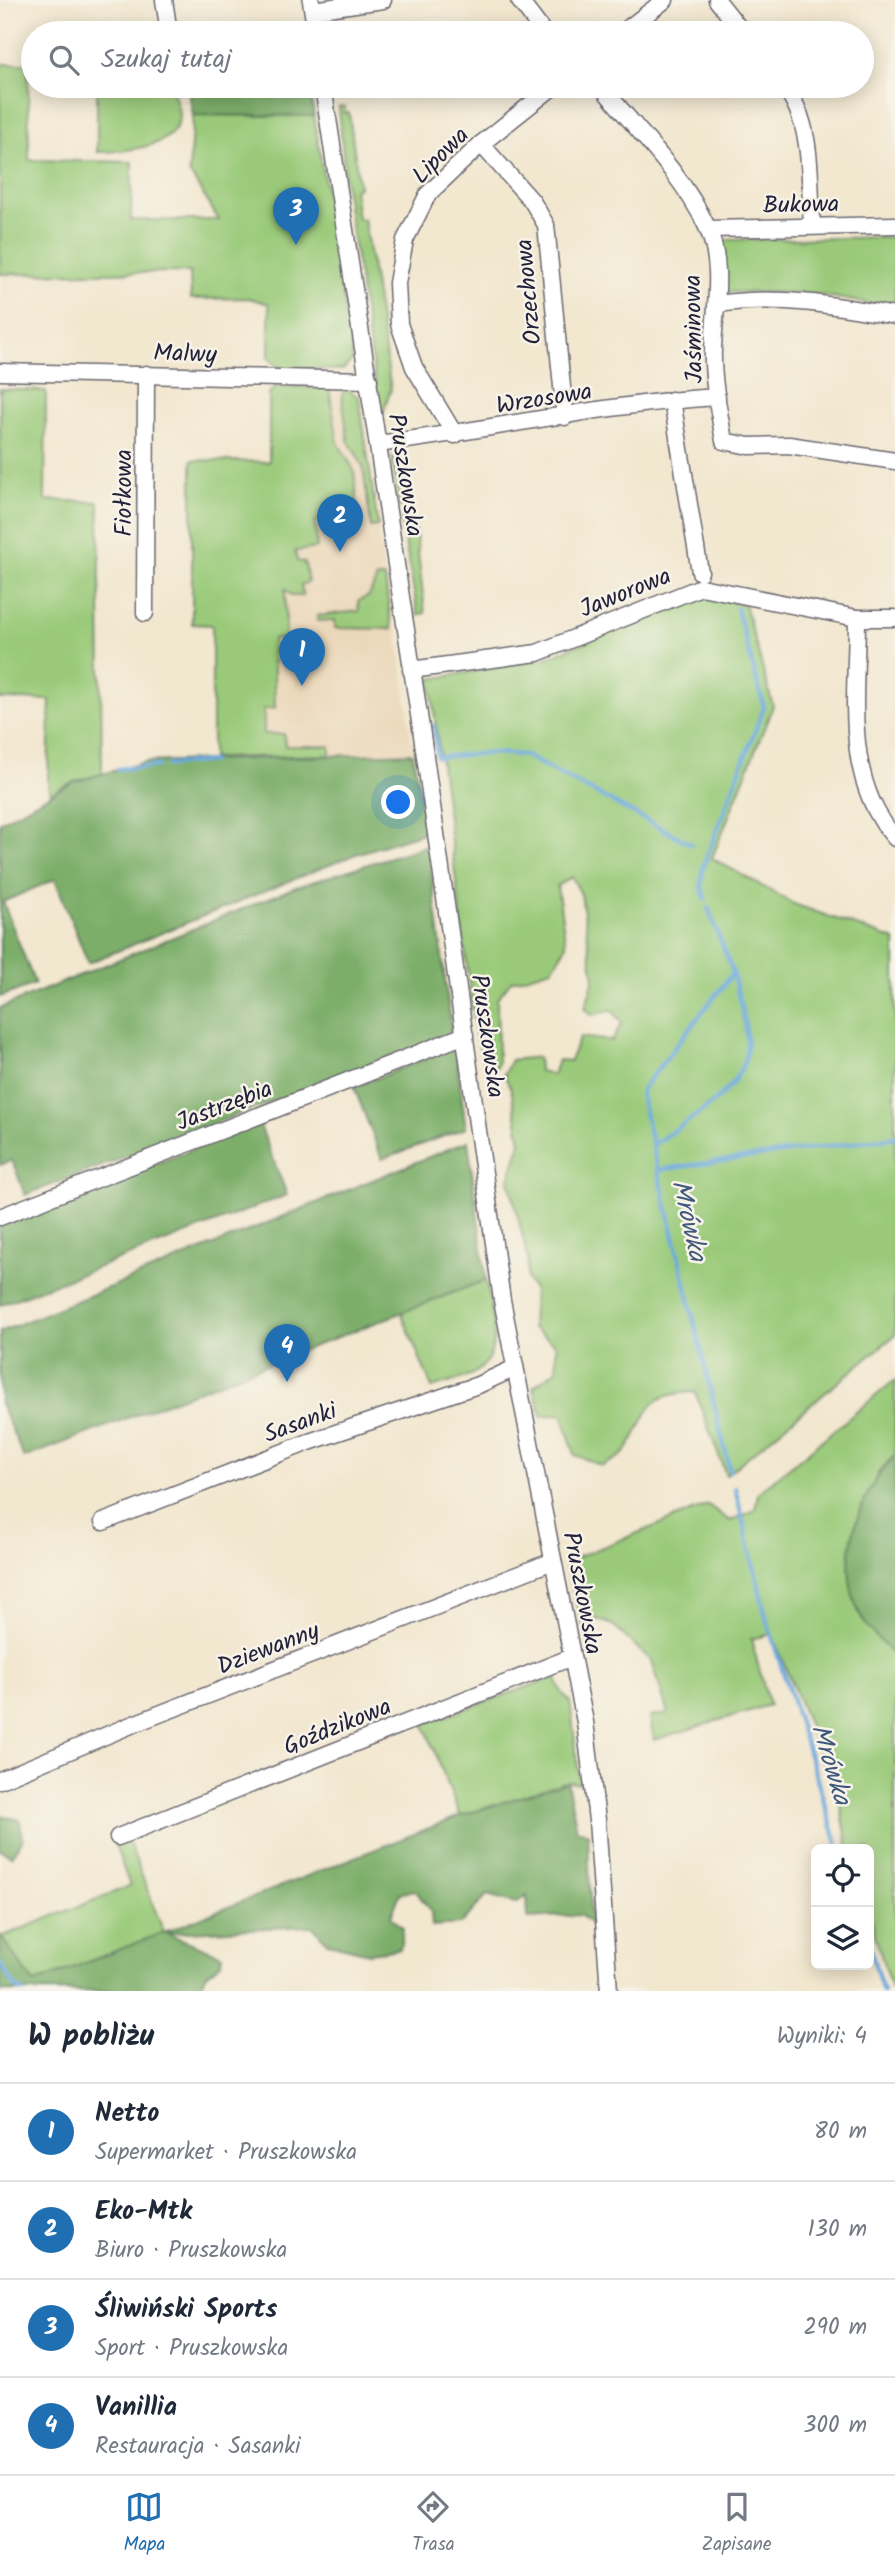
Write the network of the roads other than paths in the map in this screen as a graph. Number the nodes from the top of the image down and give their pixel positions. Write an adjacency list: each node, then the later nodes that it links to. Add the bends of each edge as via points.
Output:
1 (164, 0): 7 (street)
2 (383, 0): 6 (street)
3 (519, 0): 8 (street)
4 (665, 0): 9 (street)
5 (717, 0): 10 (street)
6 (312, 5)
7 (167, 21)
8 (535, 21)
9 (638, 21)
10 (734, 21)
11 (325, 98): 23 (street, Pruszkowska)
12 (539, 98): 15 (street, Lipowa)
13 (611, 98): 18 (street, Jaśminowa, via 686,191)
14 (791, 98): 17 (street, via 807,143)
15 (481, 144): 26 (street, Orzechowa, via 532,201 546,225); 27 (street, Lipowa, via 428,194 405,240 397,283 399,324 414,367)
16 (895, 225): 17 (street, Bukowa)
17 (812, 226): 18 (street, Bukowa)
18 (708, 229): 19 (street, Jaśminowa)
19 (718, 304): 20 (street, via 806,300); 24 (street, Jaśminowa, via 713,351)
20 (895, 316)
21 (0, 372): 22 (street, Malwy)
22 (146, 374): 23 (street, Malwy); 31 (street, Fiołkowa)
23 (369, 380): 28 (street, Pruszkowska)
24 (717, 397): 25 (street, Wrzosowa); 29 (street, Jaśminowa, via 723,440)
25 (672, 400): 26 (street, Wrzosowa); 30 (street, Jaworowa)
26 (565, 417): 27 (street, Wrzosowa)
27 (455, 435): 28 (street, Wrzosowa)
28 (378, 444): 34 (street, Pruszkowska)
29 (895, 461)
30 (700, 572)
31 (145, 613)
32 (857, 618): 33 (street, Jaworowa); 34 (street, Jaworowa, via 701,587 537,653); 35 (street, via 858,760 869,799)
33 (895, 618)
34 (411, 670): 36 (street, Pruszkowska)
35 (895, 838)
36 (465, 1035): 37 (street, Jastrzębia); 38 (street, Pruszkowska)
37 (0, 1217)
38 (515, 1368): 39 (street, Sasanki, via 478,1385 309,1441); 40 (street, Pruszkowska)
39 (103, 1522)
40 (553, 1561): 41 (street, Pruszkowska); 42 (street, Dziewanny)
41 (572, 1657): 43 (street, Goździkowa); 44 (street, Pruszkowska, via 595,1795)
42 (0, 1780)
43 (118, 1837)
44 (609, 1991)

